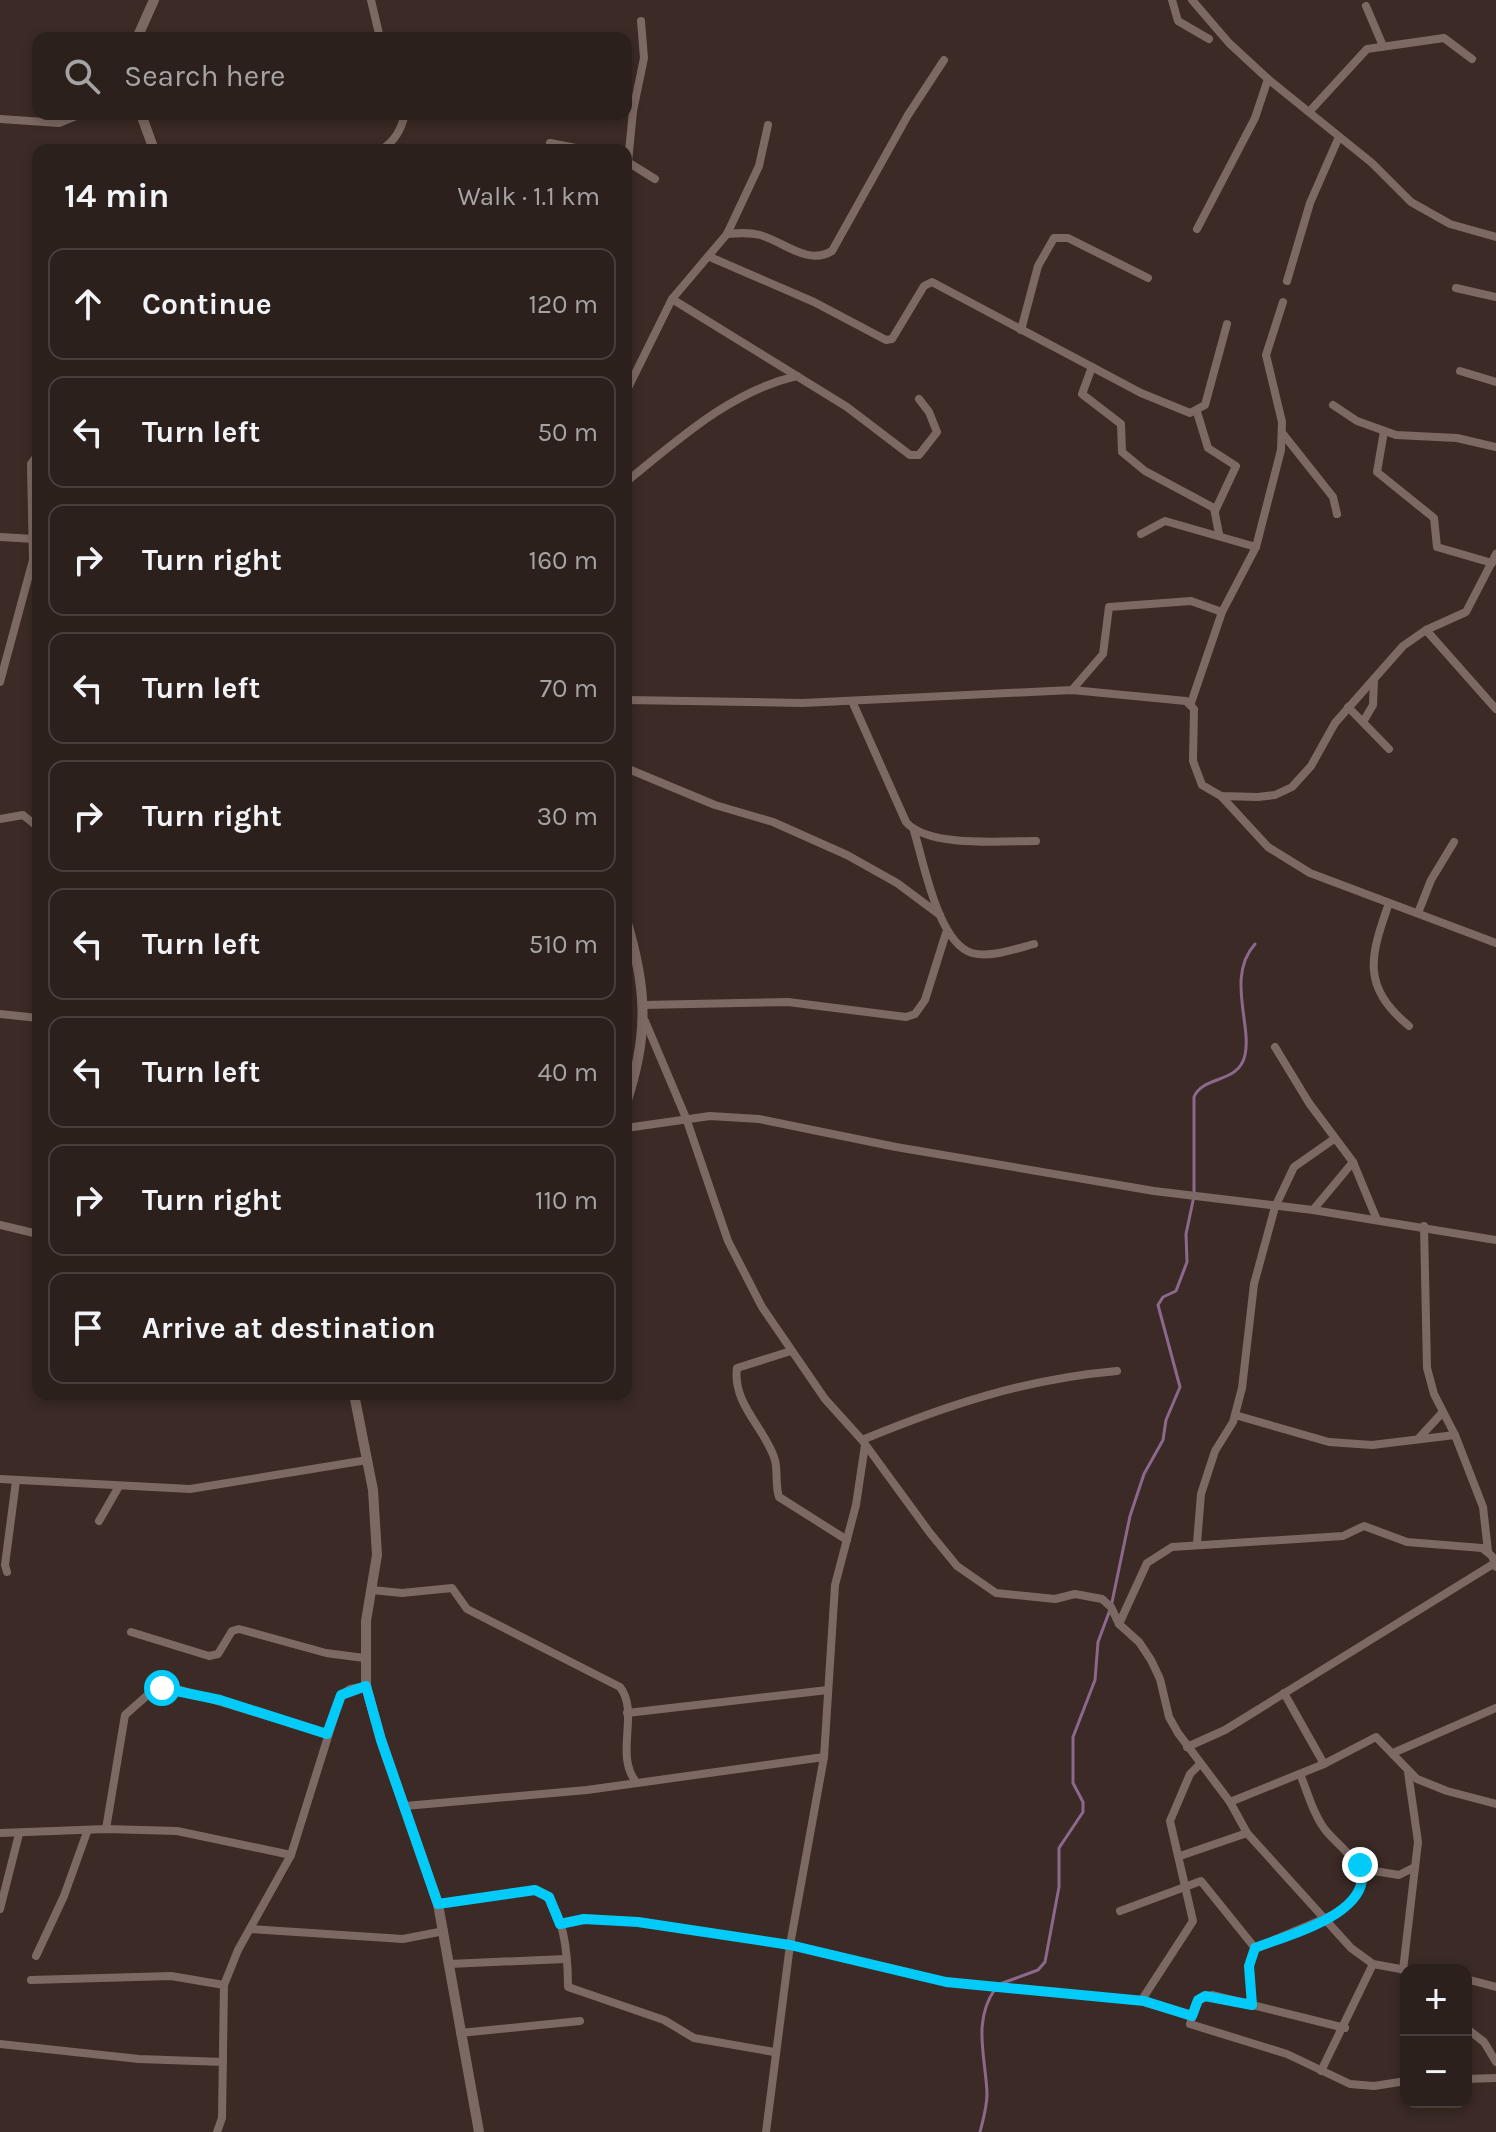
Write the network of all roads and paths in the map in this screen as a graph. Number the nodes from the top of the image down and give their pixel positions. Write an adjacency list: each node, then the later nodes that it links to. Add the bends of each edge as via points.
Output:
1 (154, 0): 7 (street)
2 (371, 0): 8 (street)
3 (1172, 0): 9 (street, via 1178,21)
4 (1192, 0): 13 (street)
5 (1366, 6): 10 (street)
6 (641, 21): 20 (street, via 644,58)
7 (140, 32)
8 (379, 32)
9 (1209, 39)
10 (1383, 46): 11 (street, via 1444,38); 14 (street, via 1360,54)
11 (1472, 59)
12 (944, 60): 31 (street, via 832,251 801,254 757,234)
13 (1268, 79): 14 (street); 30 (street, via 1255,118)
14 (1309, 112): 22 (street)
15 (0, 119): 16 (street)
16 (66, 120)
17 (143, 120): 24 (street)
18 (404, 120): 25 (street)
19 (632, 120): 27 (street)
20 (632, 120)
21 (768, 125): 31 (street, via 759,166)
22 (1338, 139): 32 (street, via 1372,163 1411,202 1432,215); 35 (street, via 1310,203)
23 (550, 143): 26 (street)
24 (152, 144)
25 (391, 144)
26 (555, 144)
27 (629, 144)
28 (632, 165): 29 (street)
29 (655, 179)
30 (1197, 229)
31 (727, 234): 33 (street)
32 (1496, 237)
33 (710, 257): 38 (street); 41 (street, via 886,340 892,339 929,282)
34 (1148, 278): 41 (street, via 1068,238 1054,238 1038,266)
35 (1287, 281)
36 (1456, 288): 37 (street)
37 (1496, 297)
38 (672, 299): 44 (street); 45 (street)
39 (1283, 302): 51 (street, via 1266,355)
40 (1227, 324): 49 (street, via 1205,405)
41 (1021, 330): 42 (street)
42 (1092, 367): 49 (street, via 1141,393); 56 (street, via 1082,394 1121,424 1122,452)
43 (1460, 371): 46 (street)
44 (797, 376): 47 (street, via 910,455 919,455 937,432); 54 (street, via 735,400)
45 (632, 380)
46 (1496, 382)
47 (919, 399)
48 (1333, 405): 50 (street)
49 (1197, 412): 56 (street, via 1208,448 1236,466)
50 (1384, 431): 52 (street); 64 (street, via 1377,472 1434,518 1437,547)
51 (1283, 434): 57 (street, via 1333,497); 62 (street)
52 (1496, 447)
53 (32, 463): 55 (street)
54 (632, 477)
55 (32, 489)
56 (1215, 511): 59 (street)
57 (1337, 514)
58 (1141, 534): 59 (street, via 1165,521)
59 (1219, 534): 62 (street)
60 (0, 537): 61 (street)
61 (32, 539)
62 (1256, 547): 65 (street)
63 (32, 557): 68 (street)
64 (1494, 559): 66 (street, via 1466,612)
65 (1222, 612): 69 (street, via 1191,601 1109,607 1103,654); 72 (street)
66 (1426, 630): 67 (street, via 1403,646); 74 (street)
67 (1374, 679): 73 (street); 75 (street, via 1373,705)
68 (0, 682)
69 (1072, 690): 71 (street); 72 (street)
70 (632, 700): 71 (street)
71 (852, 701): 81 (street)
72 (1191, 703): 78 (street, via 1198,777)
73 (1348, 707): 75 (street); 78 (street, via 1292,787 1275,795)
74 (1496, 709)
75 (1363, 722): 76 (street)
76 (1389, 749)
77 (632, 770): 86 (street, via 847,855)
78 (1221, 796): 84 (street, via 1256,836 1287,860)
79 (0, 819): 80 (street, via 23,815)
80 (32, 822)
81 (914, 831): 82 (street, via 960,841); 86 (street)
82 (1036, 841)
83 (1454, 842): 85 (street)
84 (1389, 903): 85 (street); 95 (street, via 1375,942 1375,975 1387,1007)
85 (1418, 913): 88 (street)
86 (940, 915): 87 (street)
87 (946, 933): 89 (street, via 955,944 981,954); 91 (street, via 925,1000 906,1017 788,1002)
88 (1496, 943)
89 (1034, 944)
90 (632, 960): 91 (street)
91 (642, 1005): 94 (street)
92 (0, 1014): 93 (street)
93 (32, 1017)
94 (645, 1021): 97 (street); 98 (street)
95 (1409, 1026)
96 (1275, 1047): 100 (street)
97 (632, 1076)
98 (686, 1118): 99 (street); 102 (street, via 759,1119 896,1147); 109 (street, via 728,1241)
99 (632, 1127)
100 (1334, 1139): 101 (street); 102 (street, via 1294,1167)
101 (1353, 1162): 103 (street); 104 (street)
102 (1275, 1207): 103 (street); 113 (street, via 1254,1284)
103 (1313, 1210): 104 (street)
104 (1377, 1220): 106 (street)
105 (0, 1225): 107 (street)
106 (1424, 1226): 108 (street); 112 (street, via 1426,1355)
107 (32, 1233)
108 (1496, 1240)
109 (791, 1351): 116 (street); 122 (street, via 737,1368 744,1402 774,1456 779,1497)
110 (1117, 1371): 116 (street, via 1057,1376 980,1395)
111 (355, 1400): 117 (street)
112 (1442, 1413): 114 (street); 115 (street)
113 (1235, 1415): 115 (street, via 1329,1442 1372,1445); 123 (street, via 1215,1451 1201,1494)
114 (1455, 1435): 115 (street); 124 (street, via 1483,1507)
115 (1419, 1438)
116 (863, 1442): 122 (street); 128 (street, via 948,1555 981,1585 1016,1597 1075,1594 1102,1599)
117 (367, 1460): 120 (street, via 190,1489); 127 (street, via 377,1555)
118 (0, 1479): 119 (street)
119 (16, 1481): 120 (street); 126 (street)
120 (118, 1488): 121 (street)
121 (99, 1521)
122 (847, 1540): 132 (street, via 835,1585)
123 (1197, 1543): 124 (street, via 1343,1536 1364,1526 1407,1542); 128 (street, via 1172,1547 1147,1563)
124 (1488, 1551): 125 (street)
125 (1495, 1565): 133 (street)
126 (7, 1572)
127 (372, 1590): 130 (street); 135 (street, via 452,1588 467,1609 620,1687)
128 (1119, 1624): 137 (street, via 1151,1660 1169,1717)
129 (131, 1632): 130 (street, via 209,1656 218,1654 232,1631 239,1629)
130 (364, 1658): 131 (street)
131 (366, 1686): 136 (street, via 341,1695); 147 (street)
132 (828, 1690): 135 (street); 139 (street)
133 (1284, 1693): 137 (street); 141 (street)
134 (1496, 1708): 138 (street)
135 (627, 1713): 144 (street, via 627,1766)
136 (327, 1734): 148 (street, via 174,1688 151,1692 125,1715); 153 (street)
137 (1187, 1747): 140 (street)
138 (1393, 1753): 141 (street, via 1376,1737); 142 (street)
139 (824, 1757): 144 (street); 165 (street)
140 (1200, 1764): 145 (street); 154 (street, via 1190,1774 1170,1821)
141 (1324, 1764): 143 (street)
142 (1408, 1772): 146 (street, via 1447,1791); 155 (street, via 1418,1842)
143 (1300, 1774): 145 (street); 156 (street, via 1326,1831)
144 (636, 1782): 147 (street)
145 (1230, 1802): 151 (street)
146 (1496, 1804)
147 (405, 1806): 158 (street)
148 (106, 1829): 149 (street); 153 (street, via 177,1831)
149 (87, 1832): 152 (street); 167 (street)
150 (0, 1833): 152 (street)
151 (1247, 1833): 154 (street); 161 (street)
152 (19, 1834): 159 (street)
153 (291, 1855): 163 (street)
154 (1180, 1856): 157 (street)
155 (1415, 1867): 156 (street, via 1399,1875); 171 (street)
156 (1362, 1869): 161 (street, via 1352,1902)
157 (1187, 1885): 160 (street); 166 (street, via 1205,1883); 177 (street, via 1193,1921)
158 (438, 1904): 162 (street, via 535,1890 549,1897); 164 (street)
159 (0, 1909)
160 (1120, 1911)
161 (1326, 1920): 166 (street); 170 (street)
162 (560, 1924): 165 (street, via 584,1919 638,1922); 168 (street)
163 (250, 1929): 164 (street, via 403,1939); 175 (street)
164 (444, 1931): 169 (street)
165 (790, 1945): 177 (street, via 946,1982); 185 (street)
166 (1255, 1948): 178 (street, via 1249,1966)
167 (36, 1956)
168 (565, 1959): 169 (street); 185 (street, via 568,1987 664,2020 694,2038)
169 (449, 1964): 182 (street)
170 (1373, 1964): 172 (street); 181 (street)
171 (1405, 1964)
172 (1400, 1969)
173 (31, 1980): 175 (street, via 171,1976)
174 (1472, 1981): 176 (street)
175 (224, 1985): 186 (street)
176 (1496, 1987)
177 (1144, 2001): 179 (street)
178 (1252, 2005): 179 (street, via 1205,1996); 181 (street)
179 (1192, 2016): 188 (street, via 1190,2024 1274,2049)
180 (580, 2021): 182 (street)
181 (1345, 2028): 188 (street)
182 (460, 2033): 193 (street)
183 (1472, 2033): 187 (street)
184 (0, 2044): 186 (street)
185 (774, 2052): 194 (street)
186 (223, 2062): 192 (street)
187 (1496, 2062)
188 (1321, 2071): 191 (street, via 1363,2086)
189 (1496, 2078): 190 (street)
190 (1472, 2079)
191 (1400, 2082)
192 (217, 2132)
193 (479, 2132)
194 (766, 2132)

